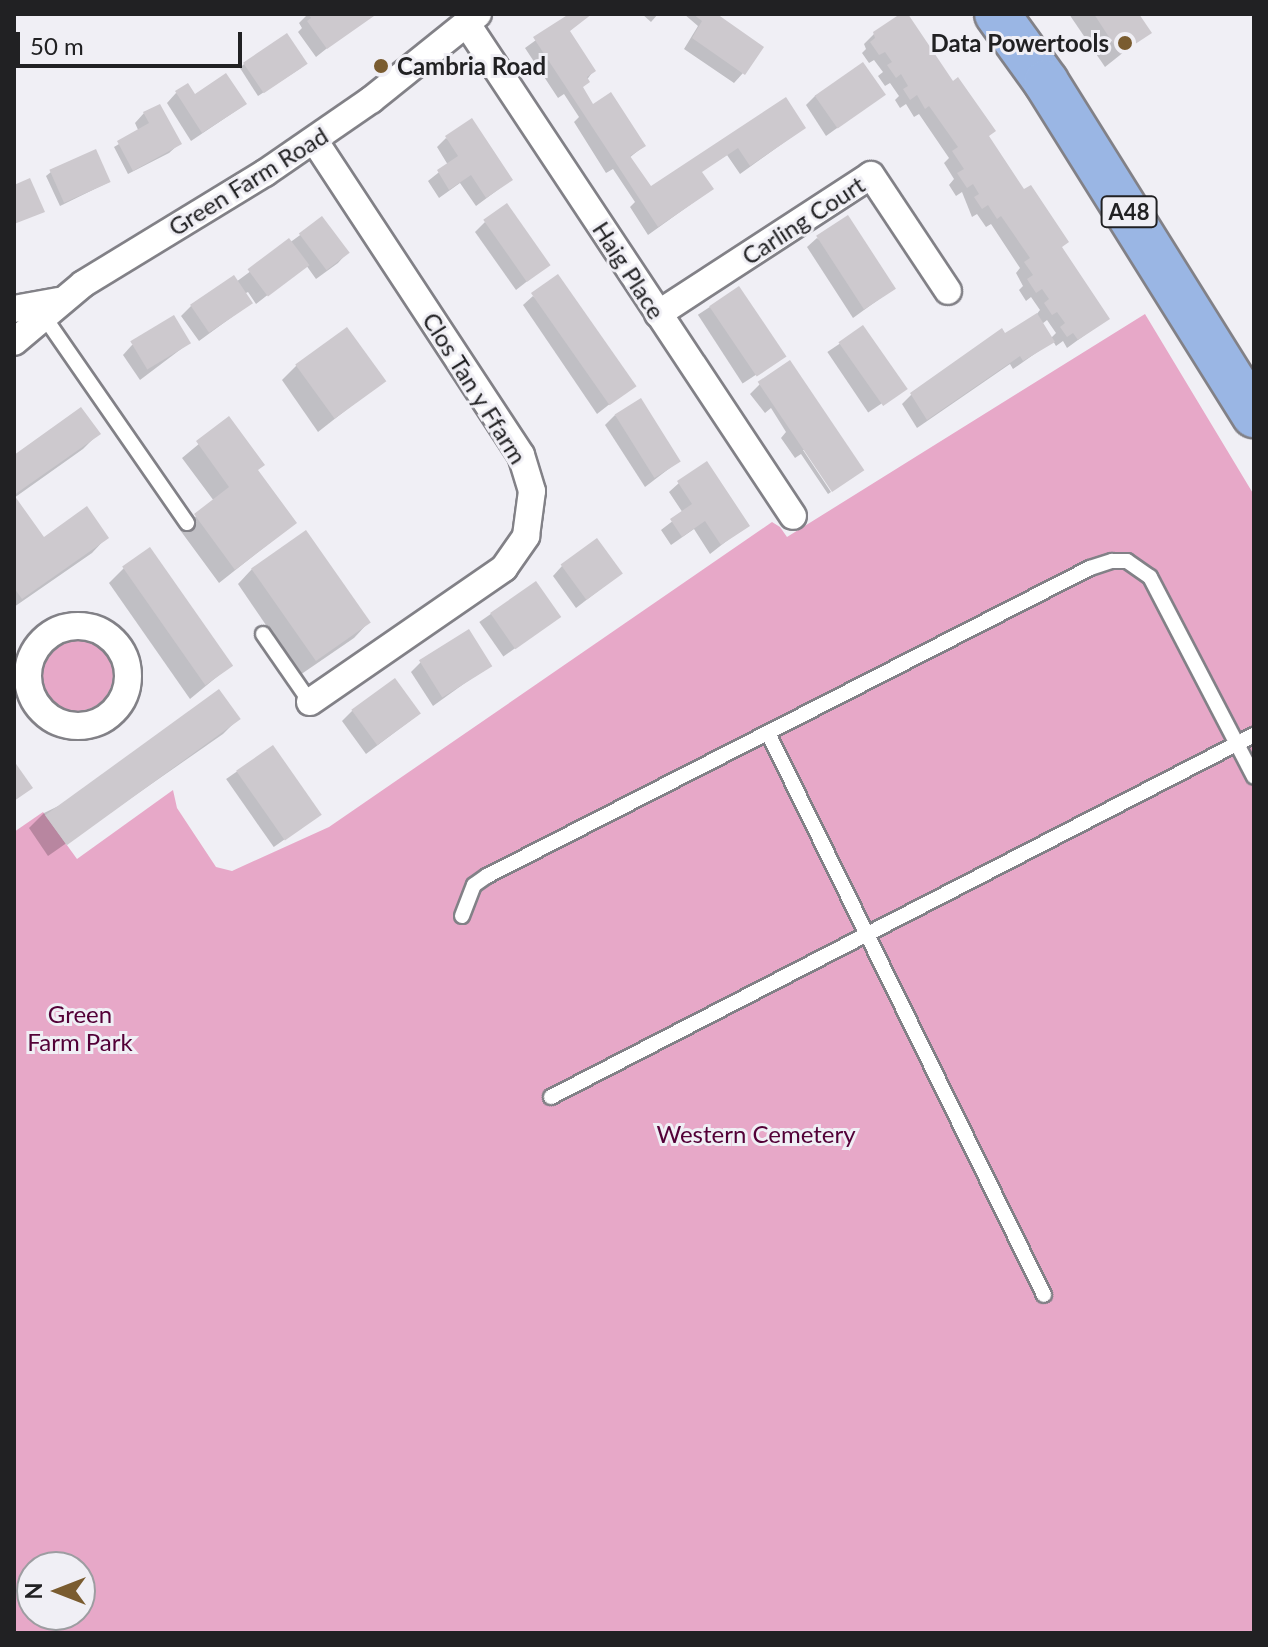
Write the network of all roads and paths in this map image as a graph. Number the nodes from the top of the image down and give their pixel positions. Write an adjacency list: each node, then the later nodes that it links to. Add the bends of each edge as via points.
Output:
1 (997, 14): 9 (highway, A48, via 1062,107)
2 (472, 19): 3 (street, Green Farm Road); 7 (street, Haig Place)
3 (314, 140): 5 (street, Green Farm Road); 13 (street, Clos Tan y Ffarm, via 521,455 532,491 526,536 504,568)
4 (948, 291): 7 (street, Carling Court, via 871,175)
5 (52, 308): 6 (street); 8 (street, Green Farm Road); 11 (lane)
6 (14, 309)
7 (658, 314): 10 (street, Haig Place)
8 (14, 342)
9 (1254, 415)
10 (793, 516)
11 (187, 523)
12 (263, 634): 13 (lane)
13 (310, 702)
14 (768, 733): 16 (lane, via 1090,568 1127,561 1150,577); 18 (lane, via 487,876 468,895); 19 (lane)
15 (1254, 735): 16 (lane)
16 (1236, 742): 17 (lane); 19 (lane)
17 (1254, 777)
18 (462, 916)
19 (867, 936): 20 (lane); 21 (lane)
20 (551, 1097)
21 (1044, 1295)

